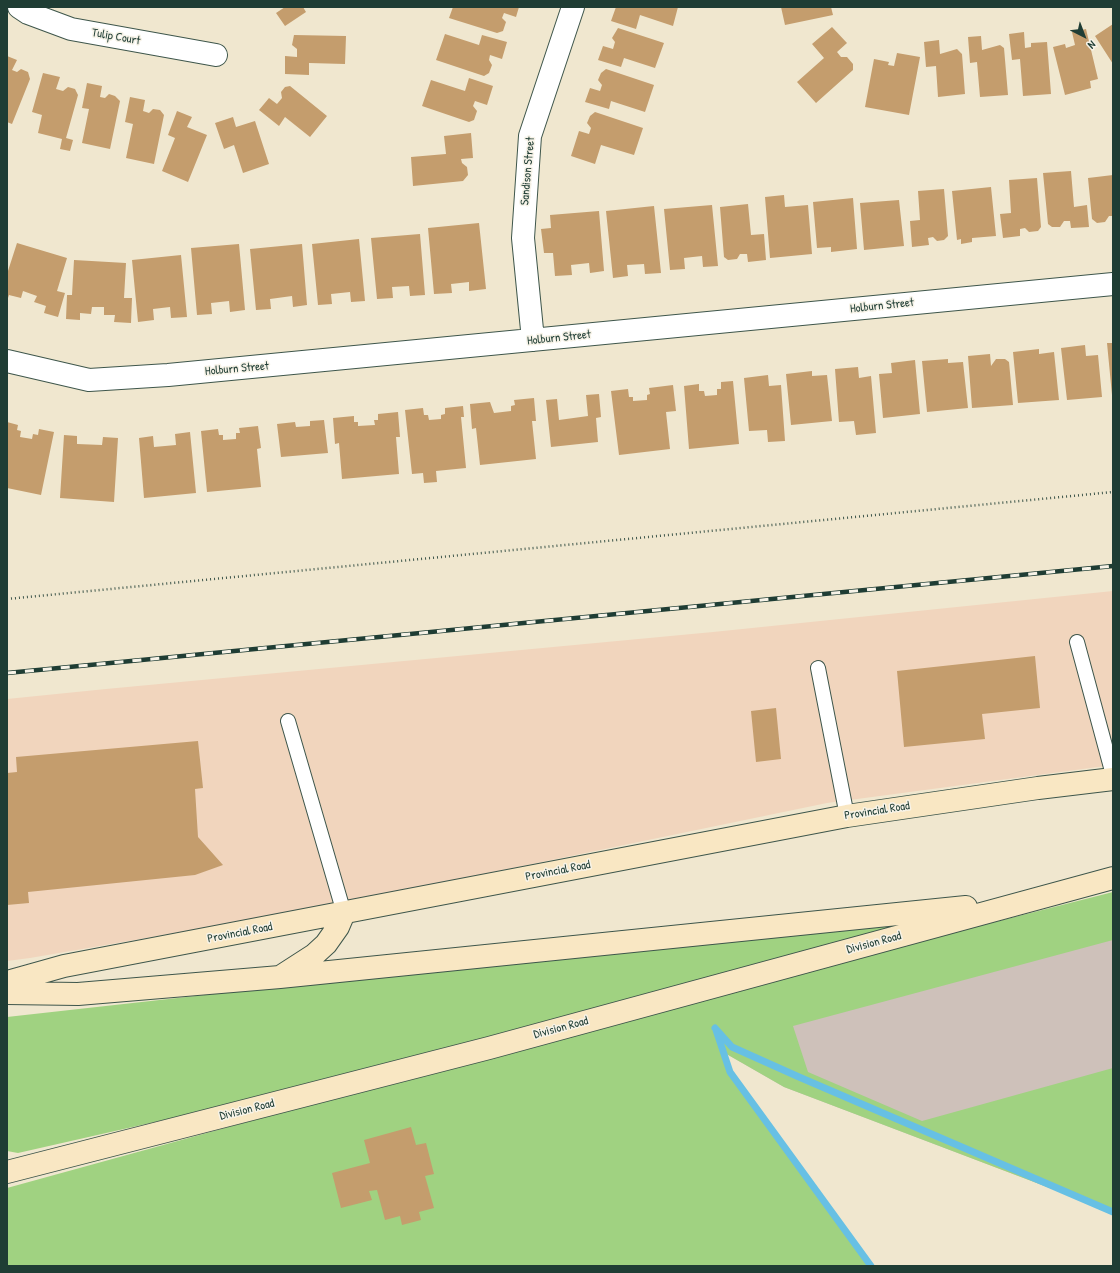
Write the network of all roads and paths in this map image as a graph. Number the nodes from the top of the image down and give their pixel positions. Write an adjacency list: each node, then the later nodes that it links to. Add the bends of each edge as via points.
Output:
1 (19, 7): 3 (street, Tulip Court, via 28,13 71,29)
2 (573, 7): 5 (street, Sandison Street, via 530,136 523,238)
3 (216, 55)
4 (1113, 284): 5 (street, Holburn Street)
5 (533, 340): 6 (street, Holburn Street, via 168,375 89,380)
6 (7, 361)
7 (1113, 492): 8 (path)
8 (7, 599)
9 (1077, 642): 12 (lane)
10 (818, 668): 14 (lane)
11 (288, 721): 17 (lane)
12 (1113, 776)
13 (1113, 779): 14 (main road, Provincial Road)
14 (847, 816): 17 (main road, Provincial Road)
15 (1113, 878): 16 (main road, Division Road)
16 (1030, 901): 18 (main road); 21 (main road, Division Road, via 489,1048)
17 (344, 913): 18 (main road, via 326,944); 19 (main road, Provincial Road, via 64,966)
18 (280, 977): 20 (main road, via 78,994)
19 (7, 982)
20 (7, 993)
21 (7, 1172)

